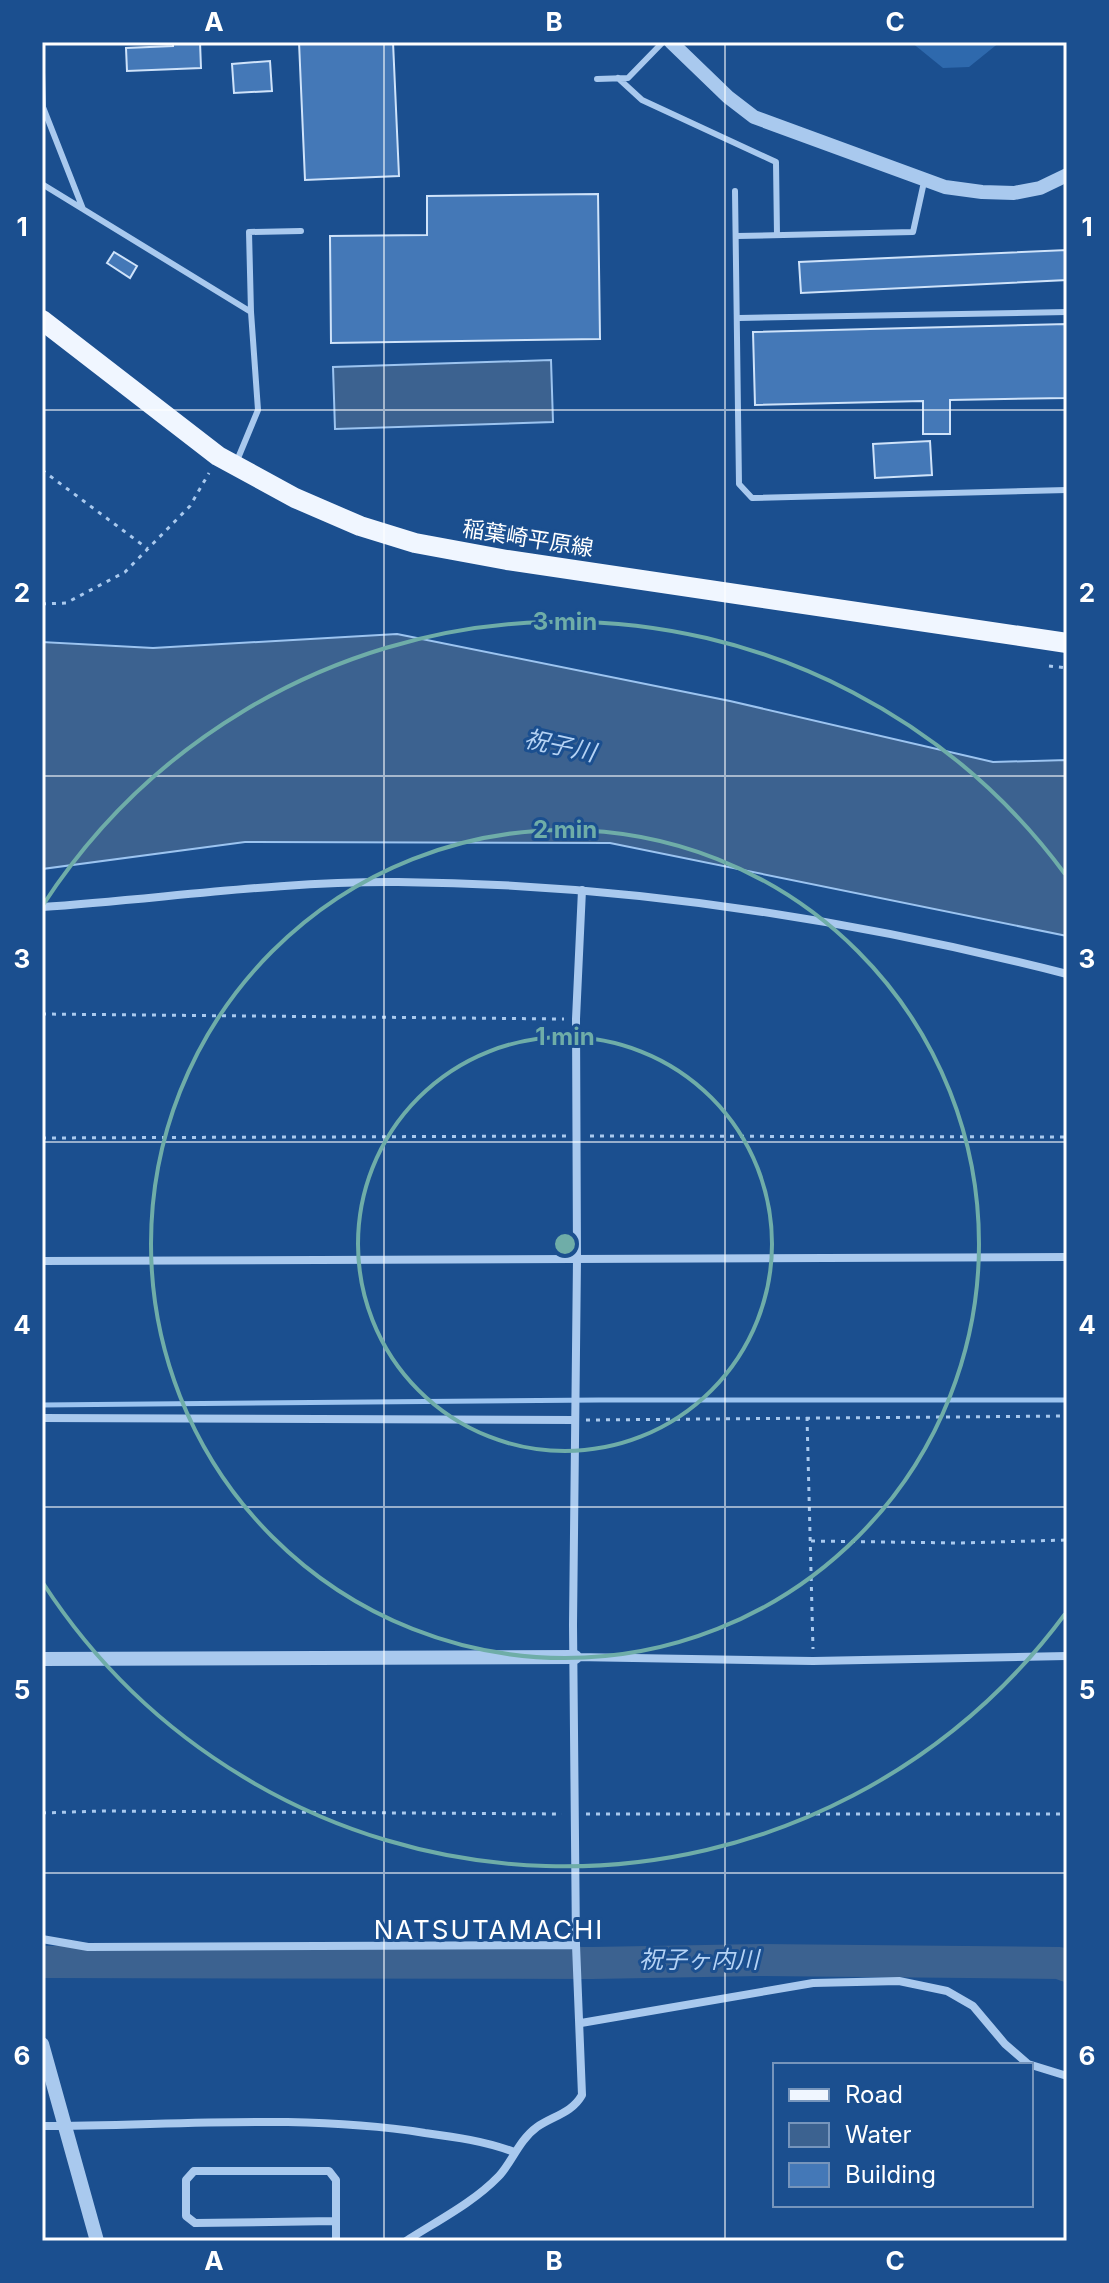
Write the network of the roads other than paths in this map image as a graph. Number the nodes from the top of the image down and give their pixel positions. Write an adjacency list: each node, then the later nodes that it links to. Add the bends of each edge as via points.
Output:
1 (663, 42): 4 (lane, via 628,78)
2 (671, 42): 7 (street, via 754,117)
3 (42, 72): 10 (lane, via 43,107)
4 (618, 78): 5 (lane); 12 (lane, via 642,100 776,162)
5 (597, 79)
6 (1067, 175): 7 (street, via 1014,193 945,187)
7 (924, 178): 12 (lane, via 913,232)
8 (42, 184): 10 (lane)
9 (735, 191): 13 (lane)
10 (83, 209): 14 (lane)
11 (301, 231): 14 (lane, via 249,232)
12 (777, 235): 13 (lane)
13 (737, 236): 16 (lane)
14 (251, 312): 18 (lane, via 258,410)
15 (1067, 312): 16 (lane)
16 (739, 318): 19 (lane, via 739,484 752,498)
17 (42, 320): 18 (main road, 稲葉崎平原線)
18 (226, 461): 20 (main road, 稲葉崎平原線, via 347,521 415,543)
19 (1067, 490)
20 (1067, 643)
21 (582, 890): 22 (street, via 397,882); 23 (street, via 878,931); 25 (street, via 576,1019)
22 (42, 907)
23 (1067, 974)
24 (1067, 1257): 25 (street)
25 (577, 1259): 26 (street); 27 (street)
26 (42, 1261)
27 (574, 1416): 28 (street); 30 (street)
28 (42, 1418)
29 (1067, 1656): 30 (street, via 813,1661)
30 (575, 1657): 31 (street); 33 (street)
31 (42, 1659)
32 (42, 1939): 33 (street, via 88,1947)
33 (577, 1947): 34 (street)
34 (581, 2023): 36 (street, via 799,1985 899,1981 947,1991 973,2006); 41 (street, via 582,2095 577,2106 535,2128)
35 (42, 2044): 40 (street)
36 (1027, 2063)
37 (1033, 2066): 38 (street)
38 (1067, 2076)
39 (42, 2126): 40 (street)
40 (64, 2126): 41 (street, via 372,2124 490,2143); 43 (street)
41 (514, 2152): 45 (street, via 482,2193)
42 (335, 2221): 42 (street, via 336,2180 329,2171 194,2171 186,2180 186,2216 195,2223); 44 (street)
43 (97, 2241)
44 (336, 2241)
45 (406, 2241)

